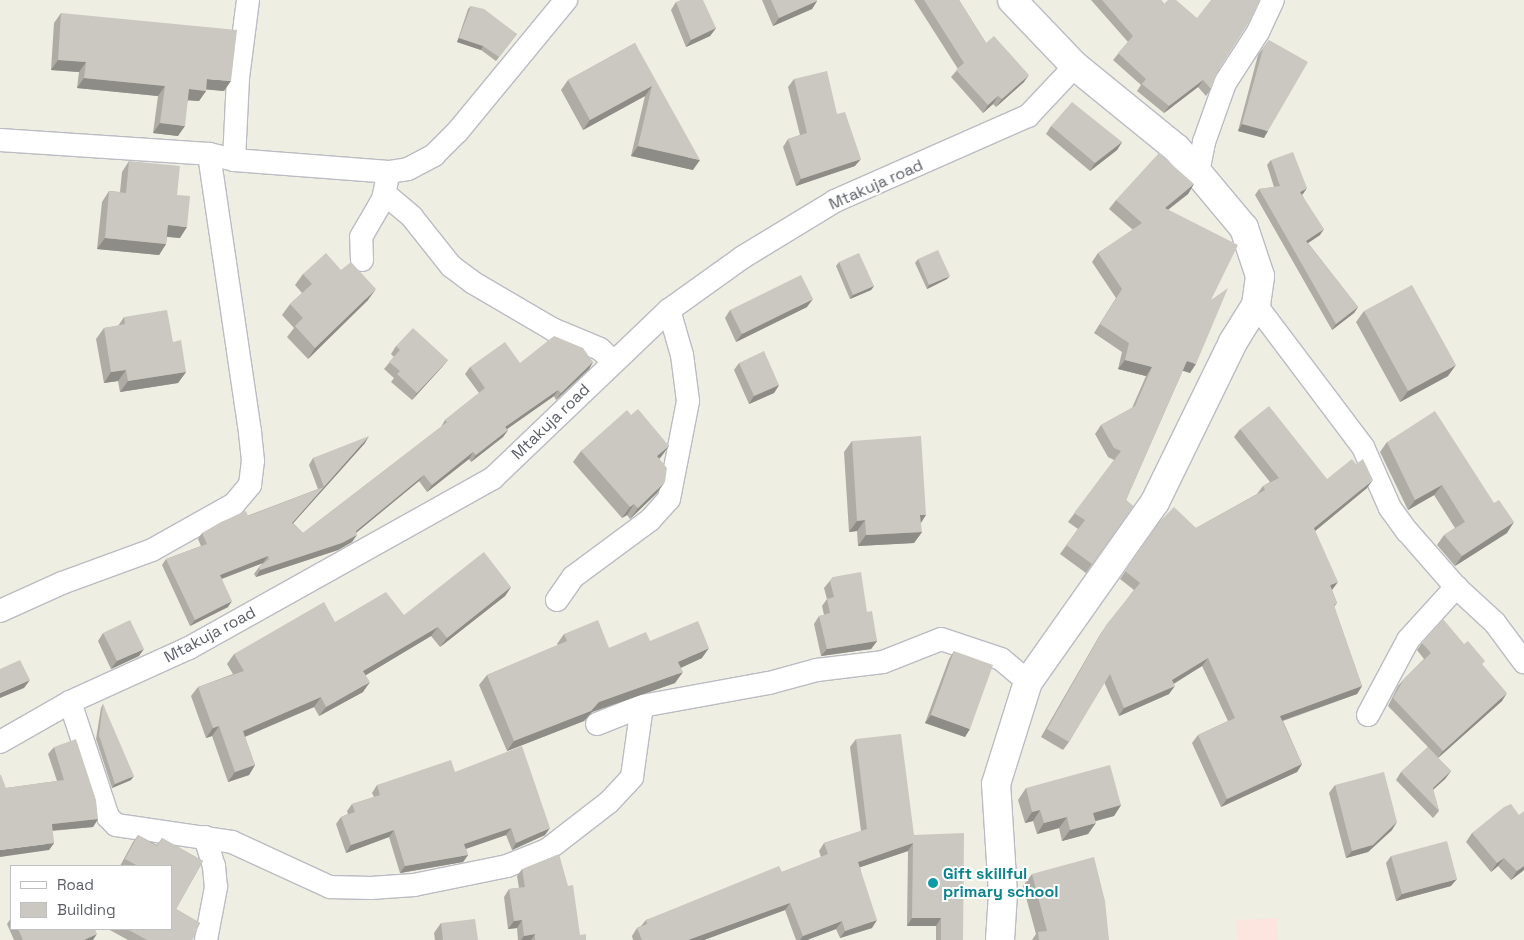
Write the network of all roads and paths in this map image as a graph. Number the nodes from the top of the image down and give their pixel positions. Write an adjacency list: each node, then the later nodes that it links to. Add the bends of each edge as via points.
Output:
1 (248, 0): 8 (street, via 238,78)
2 (566, 0): 9 (street, via 434,155 408,169)
3 (1012, 0): 5 (street)
4 (1273, 0): 10 (street, via 1258,32 1225,83 1204,142)
5 (1075, 66): 10 (street, via 1176,148); 14 (street, Mtakuja road, via 1028,116 835,201 744,257)
6 (0, 140): 7 (street)
7 (209, 154): 8 (street); 18 (street, via 250,432 253,461 250,485 234,504 152,550 62,583)
8 (234, 160): 9 (street)
9 (389, 172): 11 (street)
10 (1198, 173): 13 (street, via 1244,228 1260,276)
11 (385, 194): 12 (street, via 361,237); 15 (street, via 408,212 451,266 465,277 552,329 600,349)
12 (362, 260)
13 (1256, 305): 16 (street, via 1364,447 1390,508); 20 (street, via 1233,342 1155,502)
14 (669, 310): 15 (street, Mtakuja road); 17 (street, via 682,355 688,401 669,499 650,520 573,577)
15 (614, 362): 21 (street, Mtakuja road, via 493,478 189,648)
16 (1456, 587): 19 (street, via 1495,623); 23 (street, via 1408,640)
17 (557, 600)
18 (0, 611)
19 (1524, 662)
20 (1028, 682): 22 (street, via 1001,659 941,639 883,662 817,670); 28 (street, via 996,784 1003,894)
21 (70, 702): 25 (street, Mtakuja road); 26 (street, via 108,817 116,825 128,828)
22 (642, 706): 24 (street); 26 (street, via 632,777 609,802 547,850 525,862 414,885 330,886 246,847)
23 (1368, 715)
24 (596, 724)
25 (0, 742)
26 (205, 837): 27 (street, via 214,866 216,887)
27 (206, 940)
28 (1000, 940)

